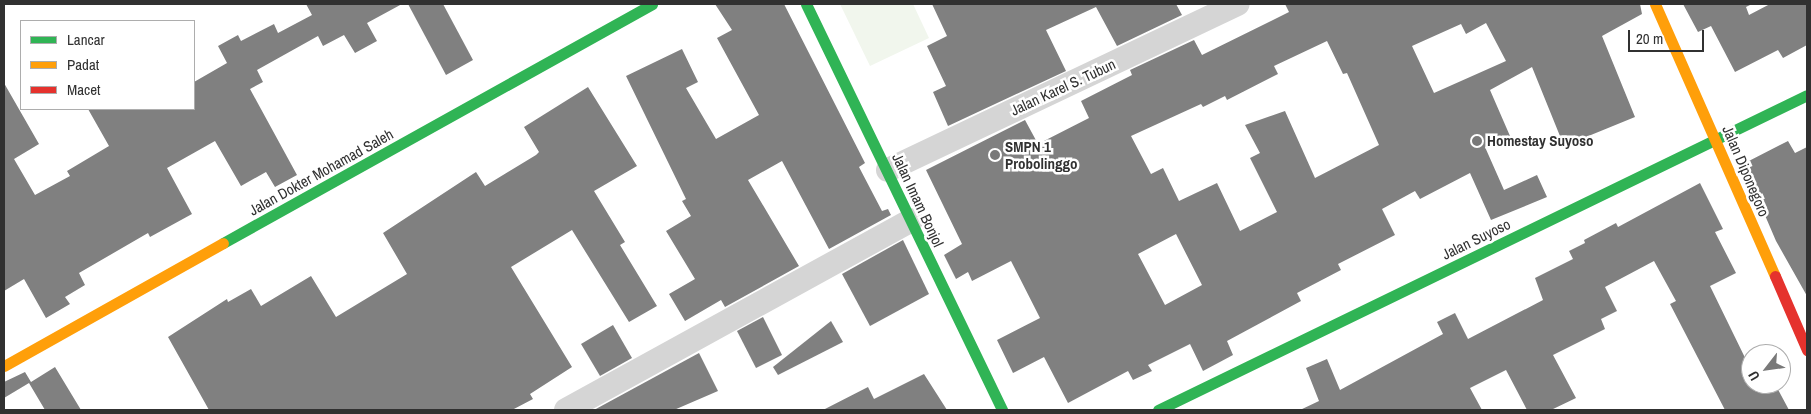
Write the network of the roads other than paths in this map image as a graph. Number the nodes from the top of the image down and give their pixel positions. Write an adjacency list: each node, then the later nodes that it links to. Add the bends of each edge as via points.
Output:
1 (652, 4): 10 (street, Jalan Dokter Mohamad Saleh)
2 (806, 4): 7 (street, Jalan Imam Bonjol)
3 (1238, 4): 7 (street, Jalan Karel S. Tubun)
4 (1655, 4): 6 (street, Jalan Diponegoro)
5 (1807, 95): 6 (street, Jalan Suyoso)
6 (1717, 140): 9 (street, Jalan Diponegoro); 13 (street, Jalan Suyoso)
7 (888, 170): 8 (street, Jalan Imam Bonjol)
8 (911, 220): 11 (street); 12 (street, Jalan Imam Bonjol)
9 (1807, 350)
10 (4, 366)
11 (566, 410)
12 (1002, 410)
13 (1158, 410)

